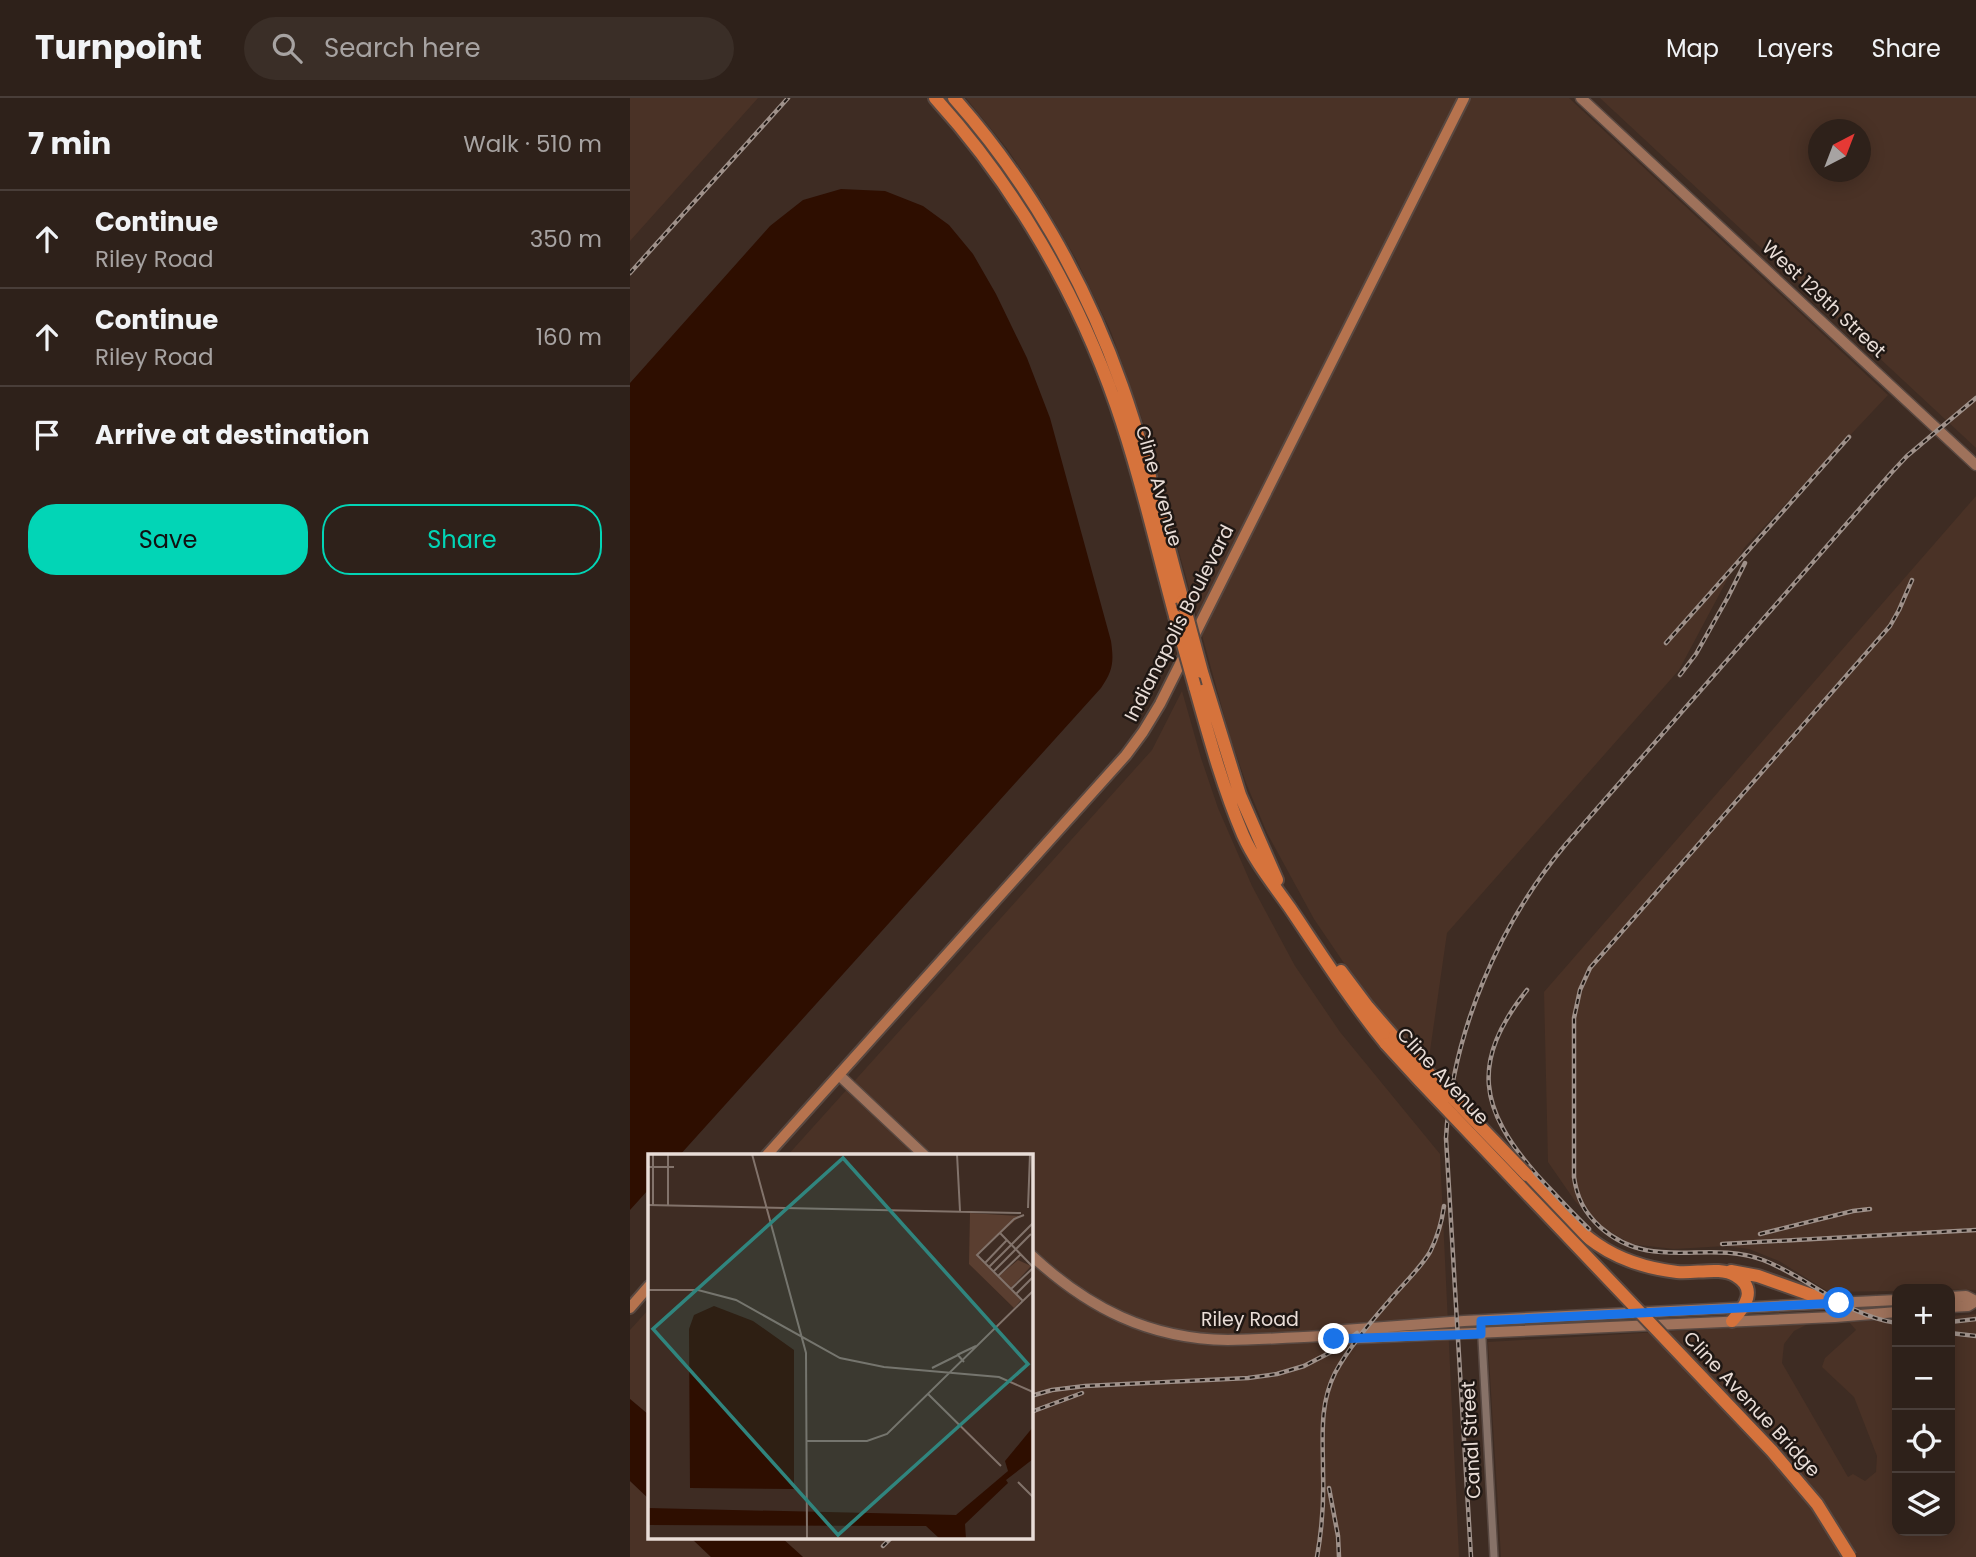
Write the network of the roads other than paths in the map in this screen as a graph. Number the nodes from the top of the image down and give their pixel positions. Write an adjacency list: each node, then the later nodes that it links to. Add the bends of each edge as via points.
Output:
1 (935, 98): 7 (highway, Cline Avenue, bridge, via 1025,218 1091,343 1123,427 1224,786 1245,838)
2 (954, 98): 6 (highway, Cline Avenue, bridge, via 1035,206 1101,332 1135,427 1240,795)
3 (1464, 98): 9 (main road, Indianapolis Boulevard, via 1143,732)
4 (1581, 98): 5 (main road, West 129th Street)
5 (1976, 465)
6 (1275, 876): 7 (highway, Cline Avenue); 8 (highway)
7 (1290, 909): 8 (highway, Cline Avenue, via 1344,990)
8 (1390, 1040): 12 (highway, Cline Avenue, bridge, via 1419,1080); 14 (highway, bridge, via 1597,1245 1634,1264 1662,1270)
9 (839, 1076): 10 (main road, Indianapolis Boulevard); 11 (main road)
10 (768, 1154)
11 (923, 1154)
12 (1585, 1254): 29 (highway, Cline Avenue Bridge, bridge, via 1798,1480)
13 (1032, 1256): 27 (main road, Riley Road, via 1090,1302 1167,1332 1230,1340)
14 (1726, 1271): 19 (highway, via 1750,1274); 20 (highway, via 1746,1287)
15 (648, 1287): 22 (main road)
16 (1955, 1297): 18 (main road)
17 (1892, 1300): 19 (main road, Riley Road)
18 (1976, 1301): 21 (main road)
19 (1834, 1303): 20 (main road, Riley Road)
20 (1745, 1307): 24 (main road, Riley Road); 25 (highway)
21 (1955, 1307)
22 (630, 1308)
23 (1892, 1312): 25 (main road, Riley Road)
24 (1481, 1321): 26 (street, Canal Street); 27 (main road, Riley Road)
25 (1732, 1321): 26 (main road, Riley Road)
26 (1481, 1334): 27 (main road, Riley Road, via 1341,1339); 28 (street, Canal Street)
27 (1325, 1335)
28 (1494, 1557)
29 (1850, 1557)

